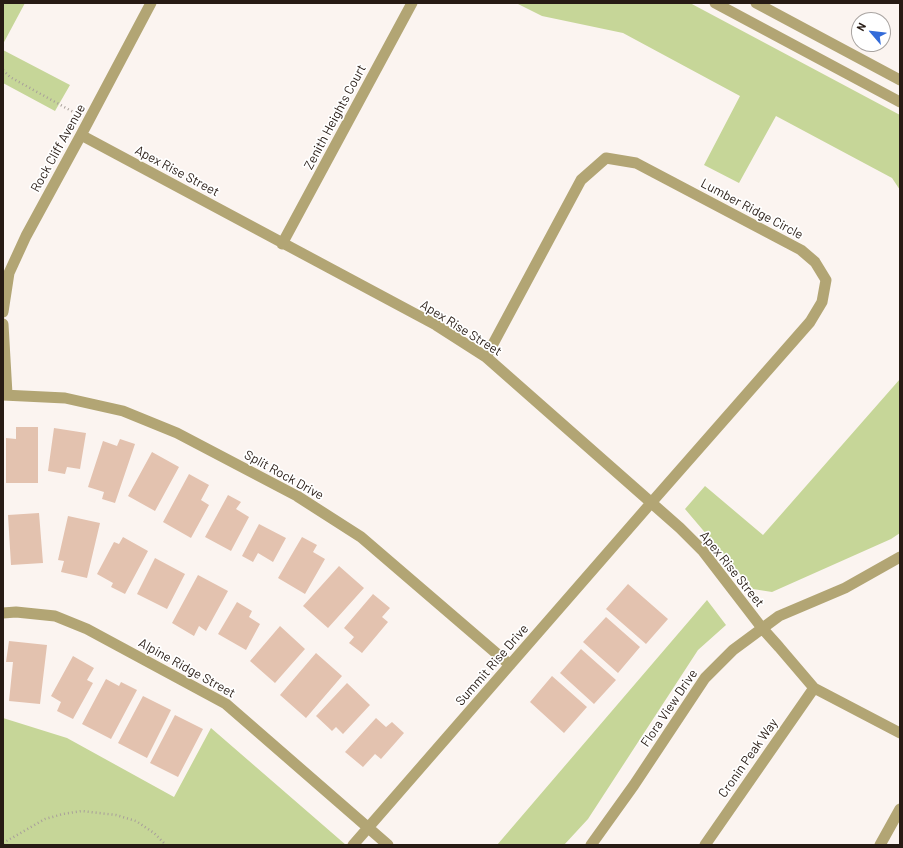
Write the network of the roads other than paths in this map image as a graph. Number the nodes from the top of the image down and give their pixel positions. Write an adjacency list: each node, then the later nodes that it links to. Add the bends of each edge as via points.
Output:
1 (151, 3): 7 (street, Rock Cliff Avenue)
2 (412, 3): 8 (street, Zenith Heights Court)
3 (715, 3): 6 (street)
4 (756, 3): 5 (street)
5 (900, 80)
6 (900, 102)
7 (81, 135): 8 (street, Apex Rise Street); 9 (street, Rock Cliff Avenue, via 26,236 9,273)
8 (282, 244): 11 (street, Apex Rise Street, via 436,325)
9 (3, 312)
10 (3, 324): 12 (street)
11 (486, 356): 13 (street, Apex Rise Street); 13 (street, Lumber Ridge Circle, via 581,180 606,158 636,163 800,250 816,262 826,280 822,302 810,322)
12 (5, 394): 17 (street, Split Rock Drive, via 66,398 123,411 176,433 296,496 362,537)
13 (650, 503): 16 (street, Apex Rise Street, via 702,550); 17 (street, Summit Rise Drive)
14 (900, 557): 16 (street, Flora View Drive, via 845,588 779,616)
15 (3, 613): 21 (street, Alpine Ridge Street, via 55,616 68,621 226,704)
16 (762, 628): 18 (street, Apex Rise Street); 24 (street, Flora View Drive, via 733,650 705,678)
17 (510, 665): 21 (street, Summit Rise Drive)
18 (814, 688): 19 (street); 25 (street, Cronin Peak Way)
19 (900, 733)
20 (900, 809): 26 (street)
21 (368, 828): 22 (street, Summit Rise Drive); 23 (street, Alpine Ridge Street)
22 (353, 845)
23 (388, 845)
24 (591, 845)
25 (705, 845)
26 (880, 845)

